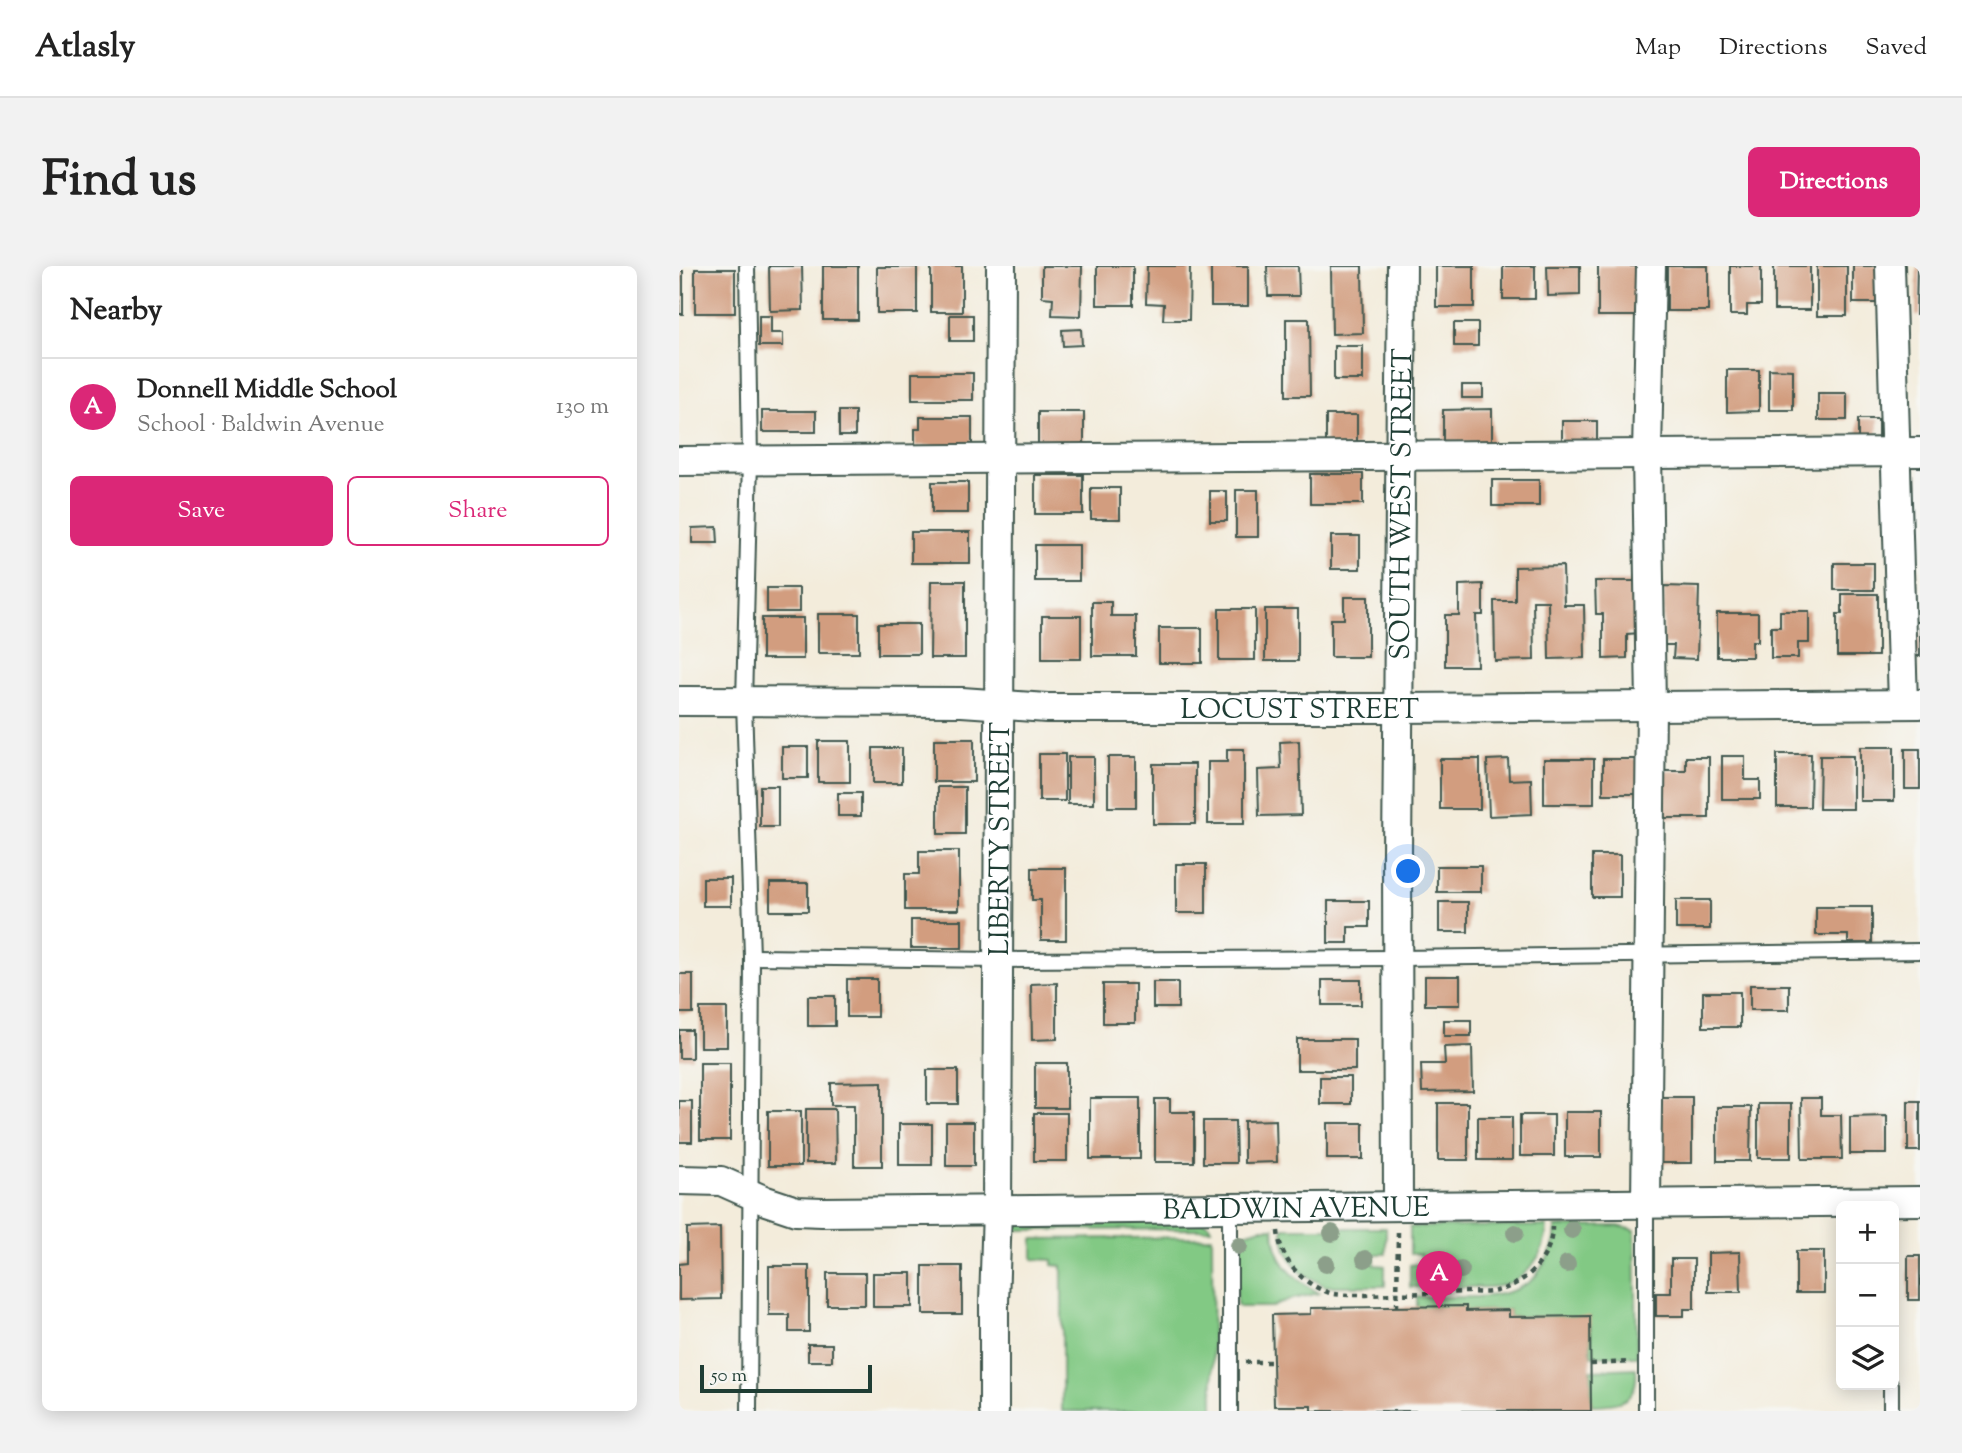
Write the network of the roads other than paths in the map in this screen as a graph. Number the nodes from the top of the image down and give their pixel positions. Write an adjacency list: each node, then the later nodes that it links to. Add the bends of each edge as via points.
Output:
1 (747, 266): 10 (lane)
2 (1002, 266): 9 (street, LIBERTY STREET)
3 (1402, 266): 8 (street, SOUTH WEST STREET)
4 (1651, 266): 7 (street)
5 (1890, 266): 6 (street)
6 (1908, 452): 7 (street); 14 (street)
7 (1647, 453): 8 (street); 16 (street)
8 (1401, 454): 9 (street); 17 (street, SOUTH WEST STREET)
9 (1001, 459): 10 (street); 15 (street, LIBERTY STREET)
10 (750, 460): 11 (street); 13 (lane)
11 (679, 461)
12 (679, 701): 13 (street, LOCUST STREET)
13 (744, 702): 15 (street, LOCUST STREET); 20 (lane)
14 (1911, 704): 16 (street, LOCUST STREET)
15 (999, 705): 17 (street, LOCUST STREET); 22 (street, LIBERTY STREET)
16 (1651, 706): 17 (street, LOCUST STREET); 19 (street)
17 (1399, 708): 21 (street, SOUTH WEST STREET)
18 (1920, 951): 19 (lane)
19 (1649, 953): 21 (lane); 26 (street)
20 (752, 957): 22 (lane); 24 (lane)
21 (1398, 958): 22 (lane); 29 (street, SOUTH WEST STREET)
22 (999, 960): 31 (street, LIBERTY STREET)
23 (679, 1180): 24 (street, BALDWIN AVENUE, via 721,1181)
24 (751, 1194): 31 (street, BALDWIN AVENUE, via 796,1210); 33 (lane)
25 (1920, 1201): 27 (street, BALDWIN AVENUE)
26 (1646, 1203): 28 (street, BALDWIN AVENUE); 29 (street, BALDWIN AVENUE); 36 (lane)
27 (1899, 1203)
28 (1836, 1204)
29 (1398, 1206): 30 (street, BALDWIN AVENUE)
30 (1230, 1208): 31 (street, BALDWIN AVENUE); 35 (lane)
31 (997, 1210): 34 (street, LIBERTY STREET)
32 (1891, 1390): 37 (lane)
33 (749, 1411)
34 (994, 1411)
35 (1230, 1411)
36 (1646, 1411)
37 (1891, 1411)

